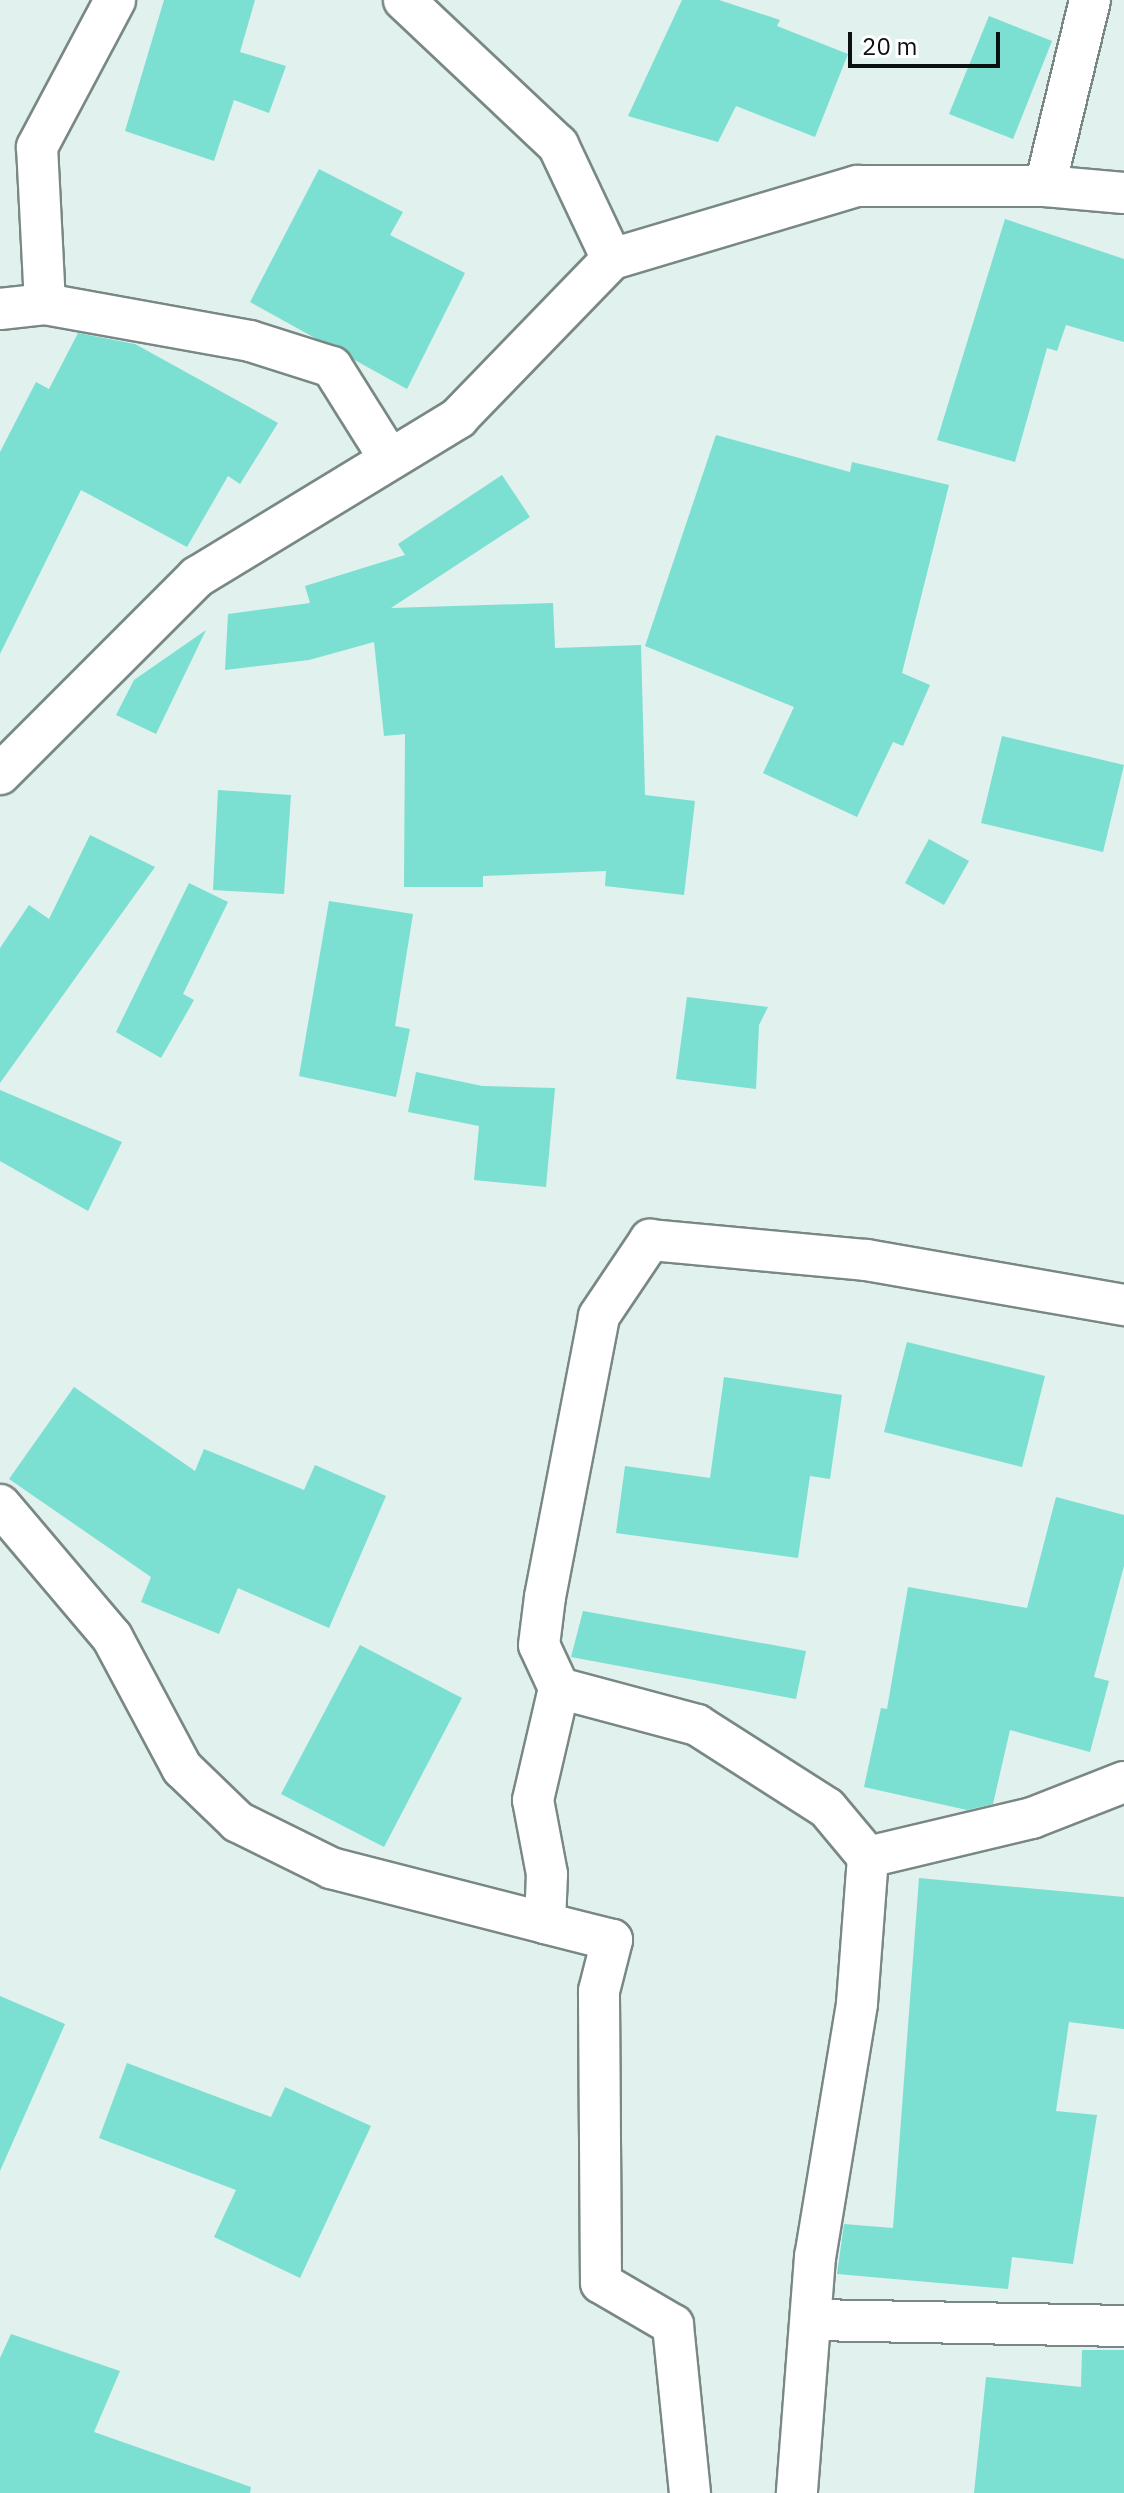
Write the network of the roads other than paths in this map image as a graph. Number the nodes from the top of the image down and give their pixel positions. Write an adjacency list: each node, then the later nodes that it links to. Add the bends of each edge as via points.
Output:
1 (115, 0): 7 (street, via 37,147)
2 (404, 0): 6 (street, via 558,145)
3 (1090, 0): 4 (street)
4 (1045, 186): 5 (street); 6 (street, via 857,186)
5 (1124, 193)
6 (612, 259): 9 (street, via 458,418)
7 (45, 304): 8 (street); 9 (street, via 250,341 332,367)
8 (0, 309)
9 (389, 458): 10 (street, via 197,577)
10 (0, 774)
11 (1124, 1305): 13 (street, via 866,1260 650,1240 599,1316 576,1407 539,1645)
12 (0, 1505): 16 (street, via 112,1637 182,1768 238,1822 331,1868)
13 (559, 1688): 15 (street, via 697,1725 827,1808); 16 (street, via 533,1800 547,1874)
14 (1124, 1782): 15 (street, via 1032,1818)
15 (868, 1857): 17 (street, via 857,2004 815,2257)
16 (545, 1923): 19 (street, via 612,1940 599,1991 601,2283 673,2325)
17 (813, 2320): 18 (street); 20 (street)
18 (1124, 2326)
19 (690, 2493)
20 (797, 2493)

